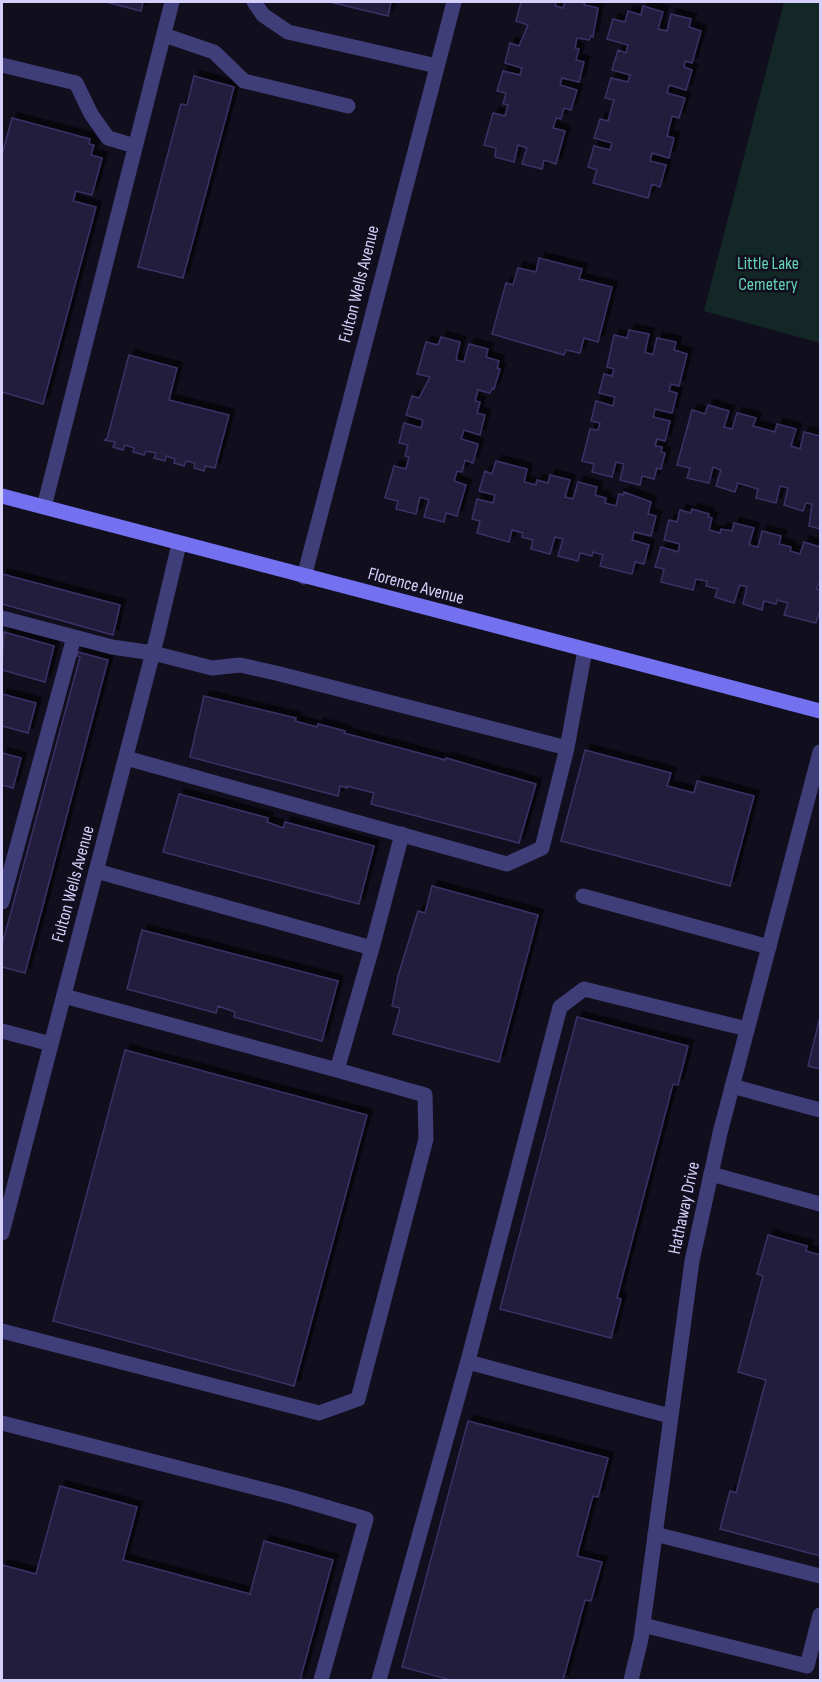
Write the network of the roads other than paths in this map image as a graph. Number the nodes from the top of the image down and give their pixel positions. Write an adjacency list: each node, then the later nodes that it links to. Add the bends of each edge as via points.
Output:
1 (172, 2): 4 (street)
2 (254, 2): 6 (street, via 263,15 288,32)
3 (454, 2): 6 (street, Fulton Wells Avenue)
4 (164, 35): 7 (street, via 214,52 244,81); 8 (street)
5 (2, 64): 8 (street, via 76,83 108,138)
6 (437, 66): 12 (street, Fulton Wells Avenue)
7 (348, 106)
8 (135, 146): 10 (street)
9 (2, 496): 10 (main road, Florence Avenue)
10 (44, 507): 11 (main road, Florence Avenue)
11 (179, 544): 12 (main road, Florence Avenue); 16 (street, Fulton Wells Avenue)
12 (304, 577): 15 (main road, Florence Avenue)
13 (2, 618): 14 (street)
14 (74, 637): 16 (street); 24 (street)
15 (585, 650): 17 (main road, Florence Avenue); 18 (street)
16 (153, 653): 18 (street, via 212,668 240,664); 20 (street, Fulton Wells Avenue)
17 (820, 711)
18 (567, 748): 21 (street, via 542,848 507,864)
19 (820, 752): 25 (street, Hathaway Drive)
20 (126, 758): 21 (street); 22 (street, Fulton Wells Avenue)
21 (402, 834): 26 (street)
22 (96, 872): 26 (street); 27 (street, Fulton Wells Avenue)
23 (583, 896): 25 (street)
24 (2, 902)
25 (769, 947): 28 (street, Hathaway Drive)
26 (372, 948): 31 (street)
27 (64, 996): 30 (street, Fulton Wells Avenue); 31 (street)
28 (747, 1029): 32 (street, Hathaway Drive); 38 (street, via 584,989 560,1007)
29 (2, 1031): 30 (street)
30 (51, 1044): 36 (street, Fulton Wells Avenue)
31 (337, 1070): 37 (street, via 425,1095 426,1139 358,1399 319,1413)
32 (732, 1086): 33 (street); 34 (street, Hathaway Drive)
33 (820, 1110)
34 (711, 1174): 35 (street); 39 (street, Hathaway Drive, via 692,1261)
35 (820, 1204)
36 (2, 1233)
37 (2, 1331)
38 (468, 1362): 39 (street); 46 (street)
39 (670, 1416): 41 (street, Hathaway Drive)
40 (2, 1423): 45 (street, via 366,1519)
41 (655, 1534): 42 (street); 44 (street, Hathaway Drive)
42 (820, 1576)
43 (820, 1615): 44 (street, via 807,1666)
44 (643, 1625): 47 (street, Hathaway Drive)
45 (321, 1680)
46 (379, 1680)
47 (631, 1680)

